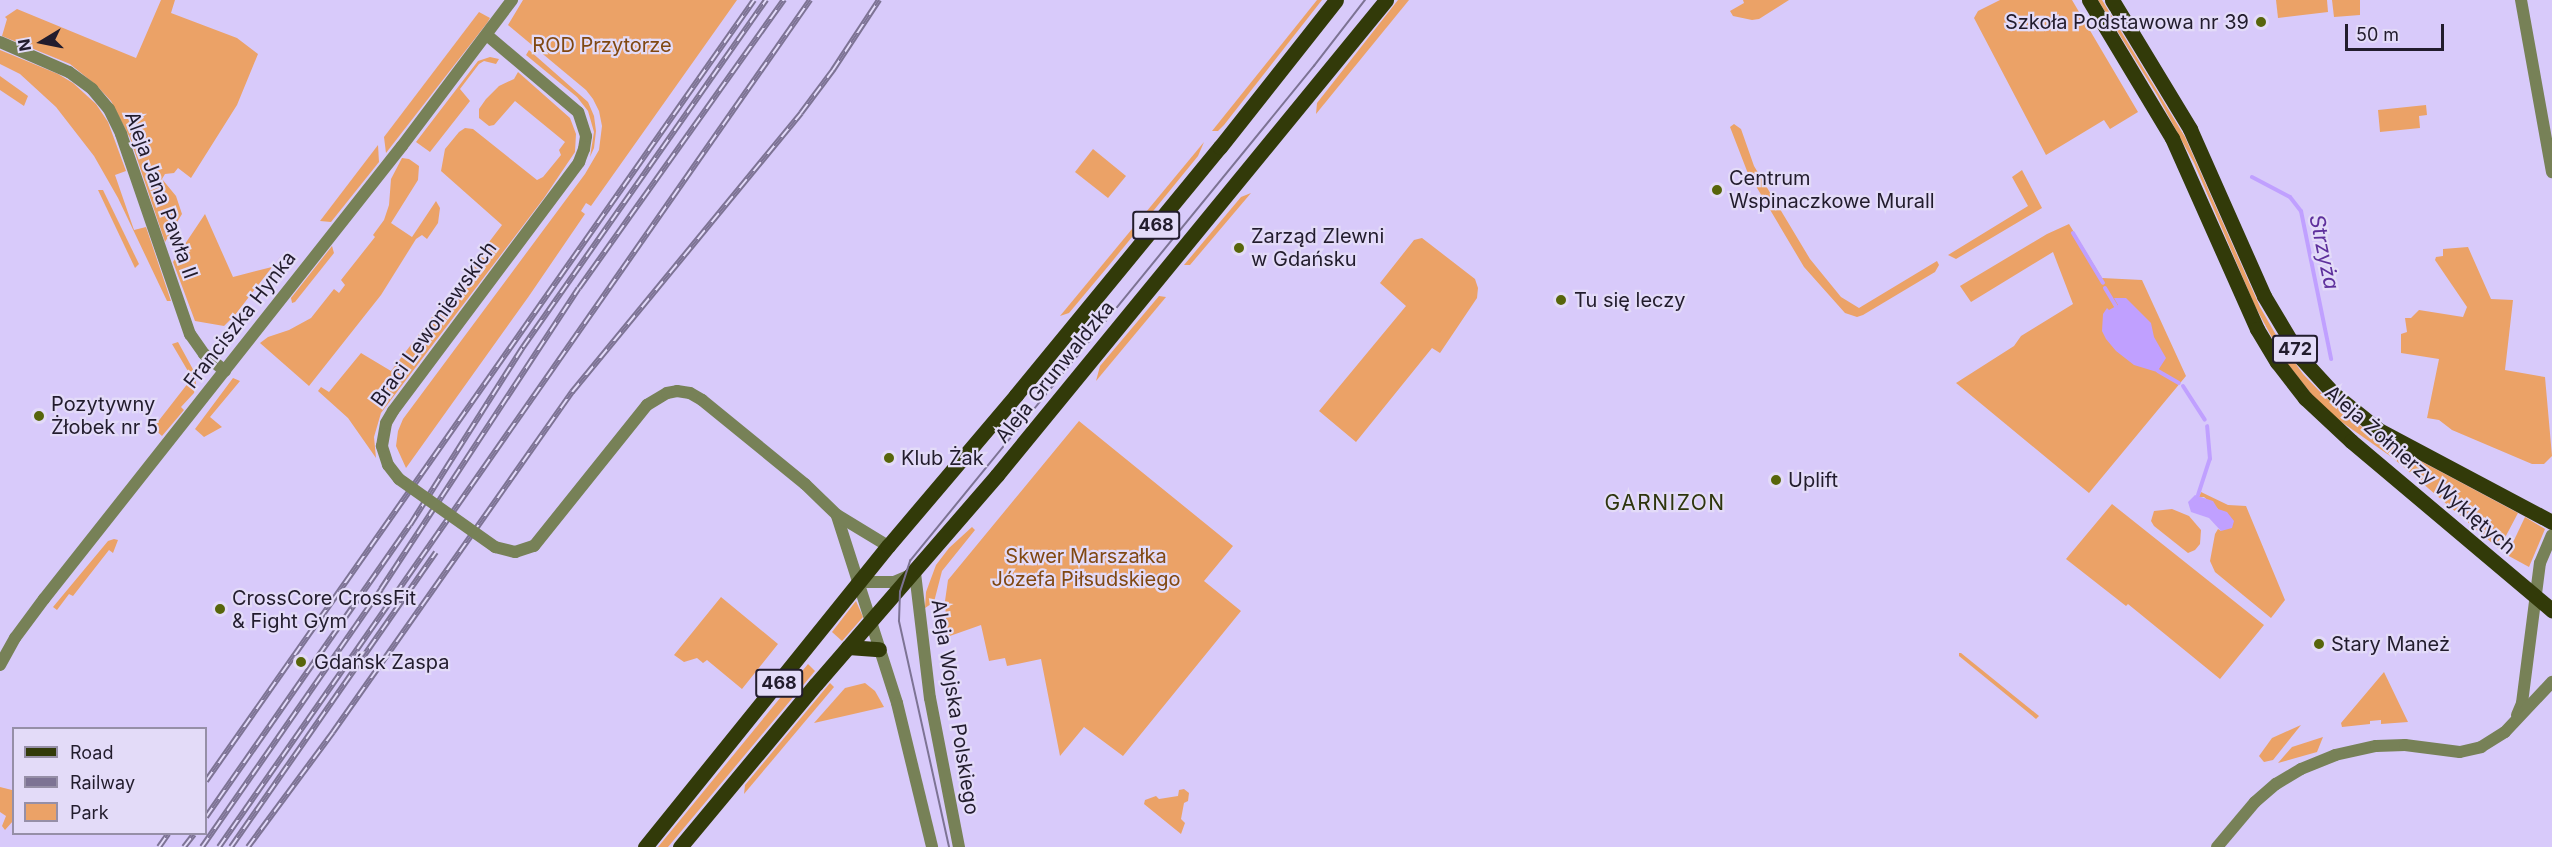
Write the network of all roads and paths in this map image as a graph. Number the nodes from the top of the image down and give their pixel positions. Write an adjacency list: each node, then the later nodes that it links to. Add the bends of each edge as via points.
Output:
1 (513, 0): 7 (street, Franciszka Hynka)
2 (1336, 0): 14 (main road, Aleja Grunwaldzka / 468, via 1031,377)
3 (1386, 0): 15 (main road, Aleja Grunwaldzka / 468)
4 (2089, 0): 17 (main road, Aleja Żołnierzy Wyklętych / 472, via 2172,138 2257,329 2277,362 2305,398 2351,441)
5 (2112, 0): 12 (main road, Aleja Żołnierzy Wyklętych / 472, via 2190,129 2264,296 2301,358 2334,394 2379,430)
6 (2522, 0): 9 (street)
7 (488, 36): 10 (street, Franciszka Hynka); 11 (street, Braci Lewoniewskich, bridge, via 578,112 586,136 584,149 579,162 393,411 386,423 382,446 388,465 399,479 495,547 515,552 534,546 647,405 677,391 702,400 822,498)
8 (0, 42): 10 (street, Aleja Jana Pawła II, via 69,72 92,89 109,109 190,334 204,354)
9 (2552, 172)
10 (225, 371): 22 (street, Franciszka Hynka, via 44,598)
11 (837, 515): 14 (street, Braci Lewoniewskich); 16 (street, Braci Lewoniewskich)
12 (2552, 522)
13 (2552, 535): 17 (street, via 2540,563)
14 (888, 546): 16 (main road, Aleja Grunwaldzka / 468)
15 (915, 573): 16 (street, via 894,582); 19 (main road, Aleja Grunwaldzka / 468); 28 (street, Aleja Wojska Polskiego, via 930,698)
16 (859, 582): 19 (street, Braci Lewoniewskich); 25 (main road, Aleja Grunwaldzka / 468)
17 (2535, 596): 18 (main road, Aleja Żołnierzy Wyklętych / 472); 24 (street, via 2522,703)
18 (2552, 610)
19 (871, 622): 20 (main road, Aleja Grunwaldzka / 468); 21 (street)
20 (848, 647): 21 (main road); 26 (main road, Aleja Grunwaldzka / 468)
21 (879, 649): 27 (street, via 909,747)
22 (0, 665)
23 (2552, 682): 24 (street)
24 (2515, 719): 29 (street, via 2495,740 2460,752 2381,746 2312,764 2265,793)
25 (645, 847)
26 (681, 847)
27 (933, 847)
28 (959, 847)
29 (2217, 847)

